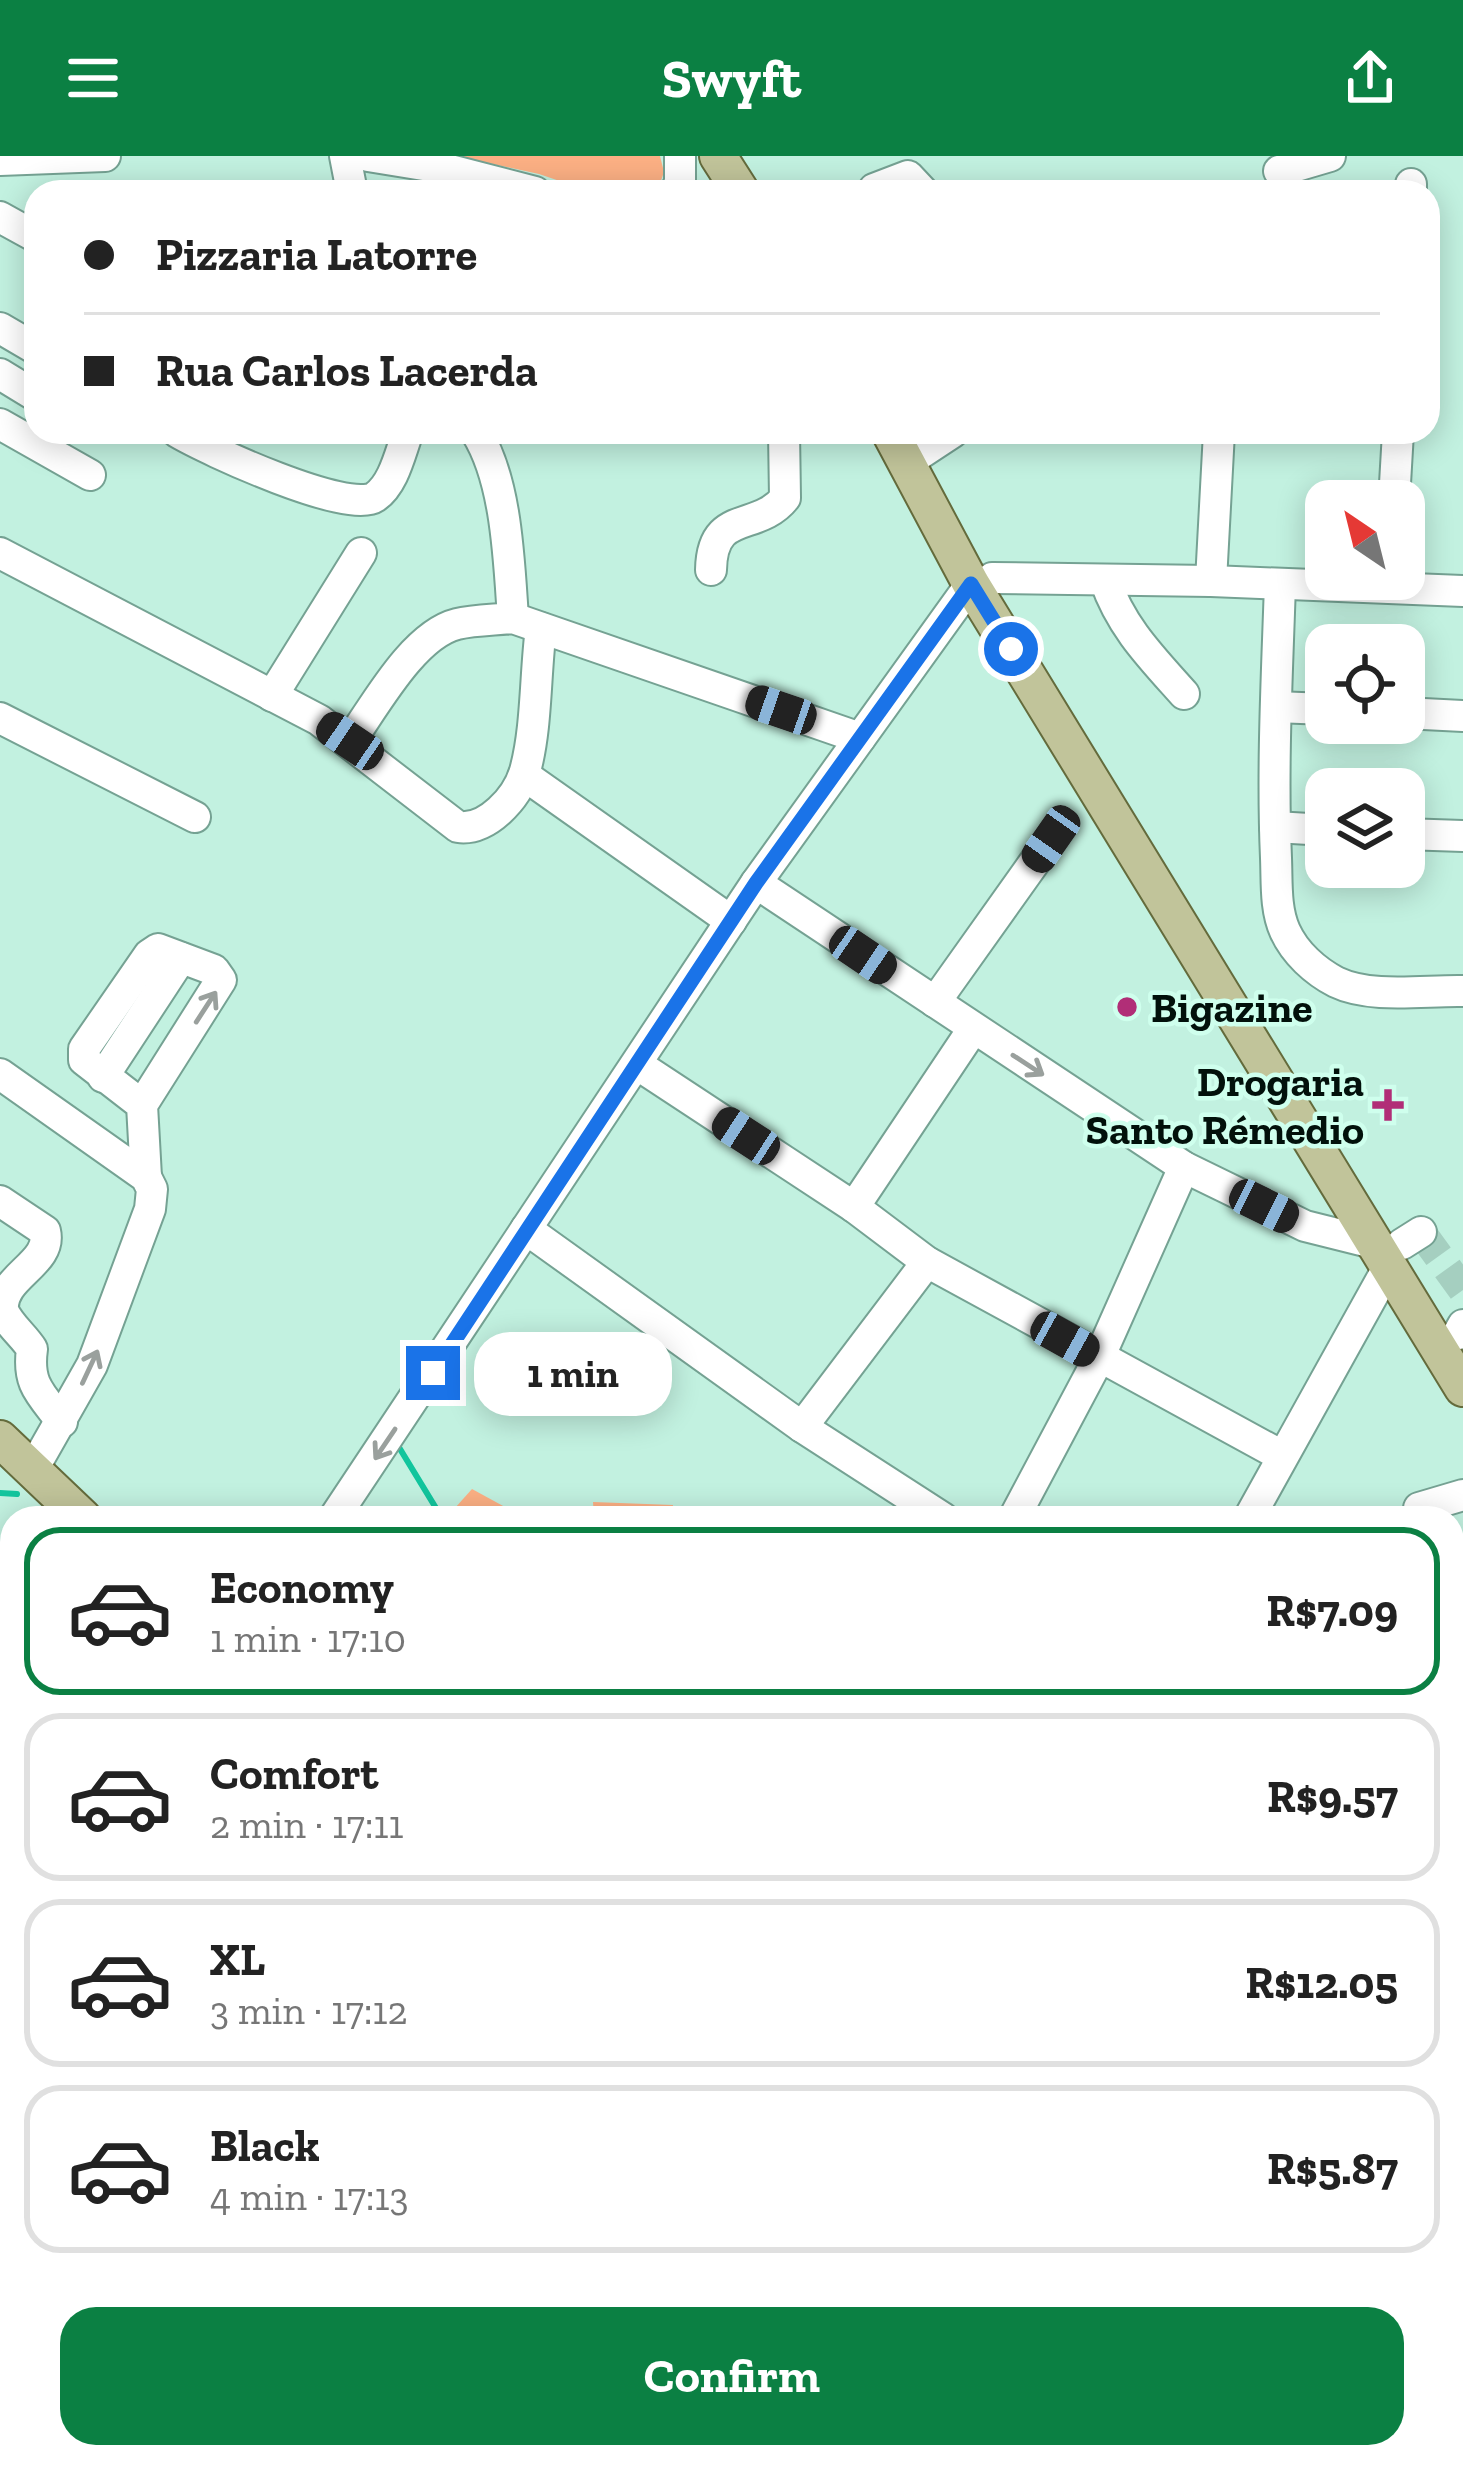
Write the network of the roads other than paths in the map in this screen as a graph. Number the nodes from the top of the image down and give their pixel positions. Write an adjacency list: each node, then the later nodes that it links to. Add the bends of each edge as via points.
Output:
1 (105, 156): 4 (street)
2 (368, 156): 6 (street)
3 (1330, 156): 5 (street)
4 (0, 160)
5 (1279, 171)
6 (488, 180)
7 (35, 444): 15 (street)
8 (205, 444): 9 (street, via 361,504 391,478)
9 (404, 444)
10 (481, 444): 27 (street)
11 (784, 444): 19 (street, via 785,498 721,533)
12 (900, 444): 21 (main road)
13 (1218, 444): 22 (street)
14 (1397, 444): 16 (street)
15 (90, 475)
16 (1395, 480)
17 (361, 553): 29 (street)
18 (0, 554): 29 (street)
19 (711, 570)
20 (1105, 580): 21 (street); 22 (street); 28 (street, via 1132,636)
21 (981, 581): 35 (street); 57 (main road)
22 (1211, 581): 23 (street)
23 (1280, 584): 24 (street); 30 (street)
24 (1305, 584)
25 (1425, 587): 26 (street)
26 (1463, 591)
27 (527, 623): 35 (street); 36 (street, via 454,624 430,637); 37 (street)
28 (1184, 694)
29 (272, 696): 36 (street)
30 (1276, 707): 31 (street); 39 (street)
31 (1305, 709)
32 (1425, 714): 33 (street)
33 (1463, 716)
34 (0, 718): 38 (street)
35 (860, 737): 44 (street)
36 (350, 741): 37 (street, via 458,827 491,820)
37 (524, 775): 45 (street)
38 (196, 817)
39 (1275, 827): 40 (street); 46 (street, via 1285,929 1318,971 1367,989)
40 (1305, 829)
41 (1425, 835): 42 (street)
42 (1463, 836)
43 (1051, 839): 47 (street)
44 (756, 883): 45 (street); 47 (street)
45 (731, 921): 49 (street)
46 (1463, 991)
47 (935, 1002): 48 (street)
48 (973, 1029): 52 (street, one-way to 52); 55 (street)
49 (638, 1065): 55 (street); 56 (street)
50 (0, 1074): 53 (street)
51 (142, 1105): 51 (street, one-way to 51, via 221,980 214,970 182,958 103,1077); 53 (street)
52 (1184, 1167): 57 (street, via 1305,1226); 60 (street)
53 (146, 1177): 62 (street, one-way to 53, via 150,1209)
54 (0, 1201): 62 (street, via 48,1238 1,1298 32,1349 32,1382)
55 (854, 1207): 58 (street)
56 (526, 1229): 63 (street); 69 (street, one-way to 69)
57 (1396, 1246): 59 (main road); 61 (main road); 65 (street)
58 (927, 1262): 60 (street); 63 (street)
59 (1461, 1334)
60 (1099, 1358): 65 (street); 71 (street)
61 (1463, 1388)
62 (62, 1422): 66 (street)
63 (802, 1427): 70 (street)
64 (0, 1439): 66 (main road)
65 (1282, 1456): 72 (street)
66 (33, 1469): 68 (main road)
67 (1463, 1495): 73 (street)
68 (71, 1506)
69 (342, 1506)
70 (924, 1506)
71 (1020, 1506)
72 (1255, 1506)
73 (1426, 1506)

